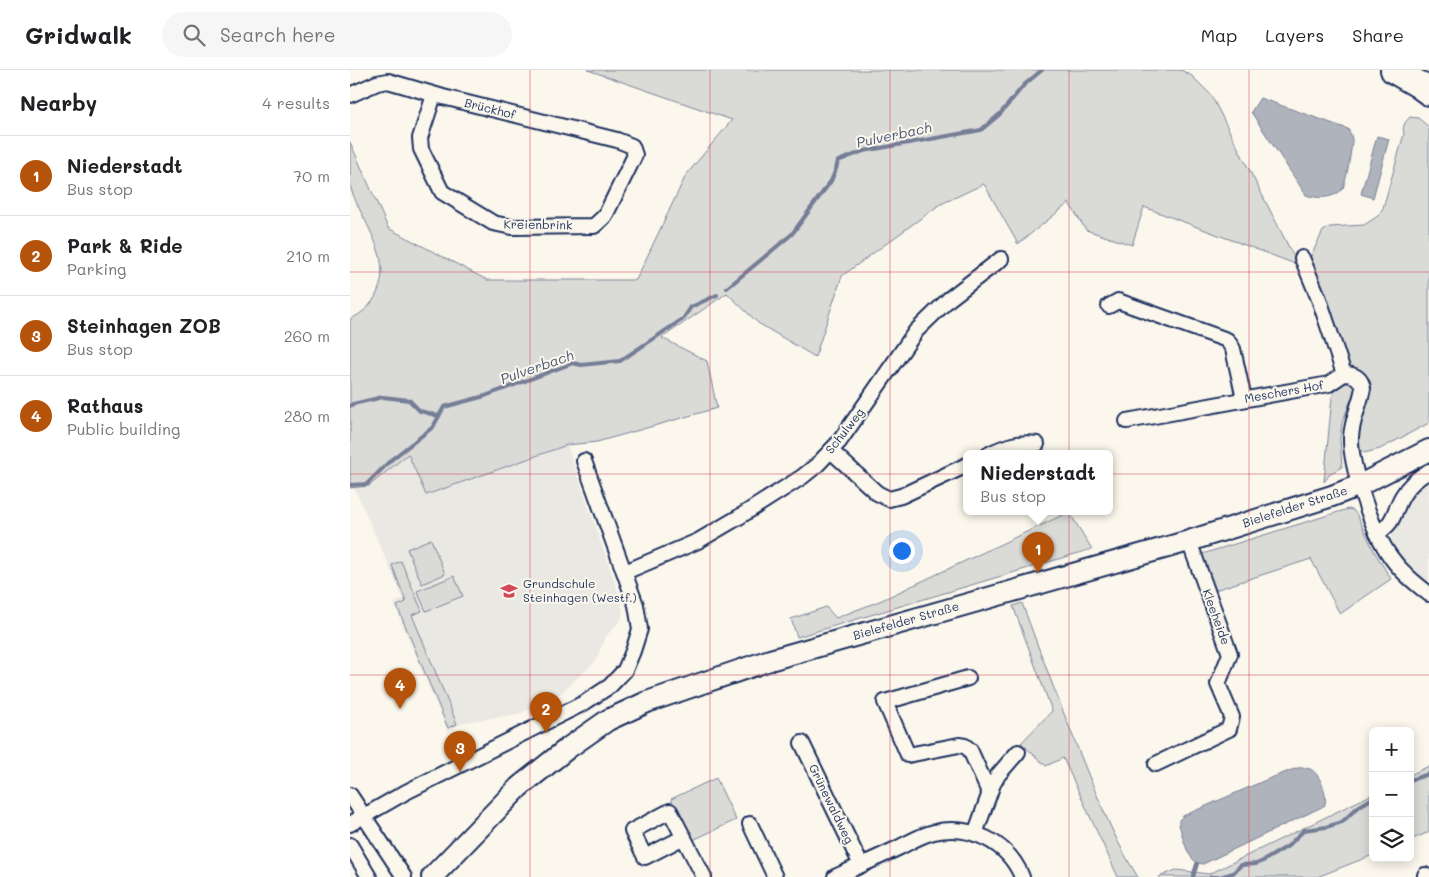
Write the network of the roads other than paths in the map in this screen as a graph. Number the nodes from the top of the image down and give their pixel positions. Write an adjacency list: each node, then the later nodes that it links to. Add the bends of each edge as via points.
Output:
1 (1394, 70): 4 (highway)
2 (1413, 70): 3 (highway)
3 (1429, 76)
4 (1429, 92)
5 (434, 95): 6 (street, Brückhof, via 388,81); 7 (street, Brückhof); 7 (street, Kreienbrink, via 420,138 421,149 442,192 493,223 512,227 594,226 605,216 622,184 635,155)
6 (350, 96)
7 (632, 146)
8 (1001, 258): 17 (street, Schulweg, via 949,299 916,331)
9 (1302, 258): 11 (street)
10 (1109, 306): 12 (street, via 1118,302 1227,340 1233,349)
11 (1344, 374): 12 (street, Meschers Hof, via 1329,384); 21 (street, via 1356,377 1363,388 1351,434)
12 (1244, 399): 13 (street, Meschers Hof)
13 (1127, 421)
14 (1038, 444): 15 (street, via 1014,444)
15 (999, 450)
16 (1429, 450): 21 (main road, Bielefelder Straße)
17 (831, 451): 19 (street, via 877,493 889,499); 24 (street, Schulweg, via 802,477 740,518 698,541)
18 (584, 461): 24 (street)
19 (963, 467)
20 (1429, 471): 22 (street, via 1412,483 1389,525)
21 (1360, 485): 22 (street); 23 (main road, Bielefelder Straße)
22 (1377, 533): 25 (street, via 1402,571)
23 (1188, 541): 29 (street, Kleeheide, via 1230,654 1218,684 1232,717 1229,729); 41 (main road, Bielefelder Straße, via 770,660 625,711 568,748 519,786)
24 (625, 572): 32 (street, via 640,629 629,663 617,680 584,703)
25 (1429, 594)
26 (968, 678): 30 (street, via 884,702 908,755 965,746 970,750)
27 (802, 743): 38 (street, Grünewaldweg)
28 (1018, 752): 30 (street, via 998,775)
29 (1156, 764)
30 (989, 792): 35 (street)
31 (350, 795): 32 (street)
32 (363, 816): 33 (street); 40 (street)
33 (350, 824)
34 (750, 824): 43 (street)
35 (975, 834): 38 (street, via 954,830 932,833); 45 (street, via 1001,847 1012,858)
36 (684, 837): 42 (street)
37 (350, 844): 39 (street)
38 (861, 866): 44 (street)
39 (370, 877)
40 (404, 877)
41 (432, 877)
42 (704, 877)
43 (774, 877)
44 (836, 877)
45 (1022, 877)

